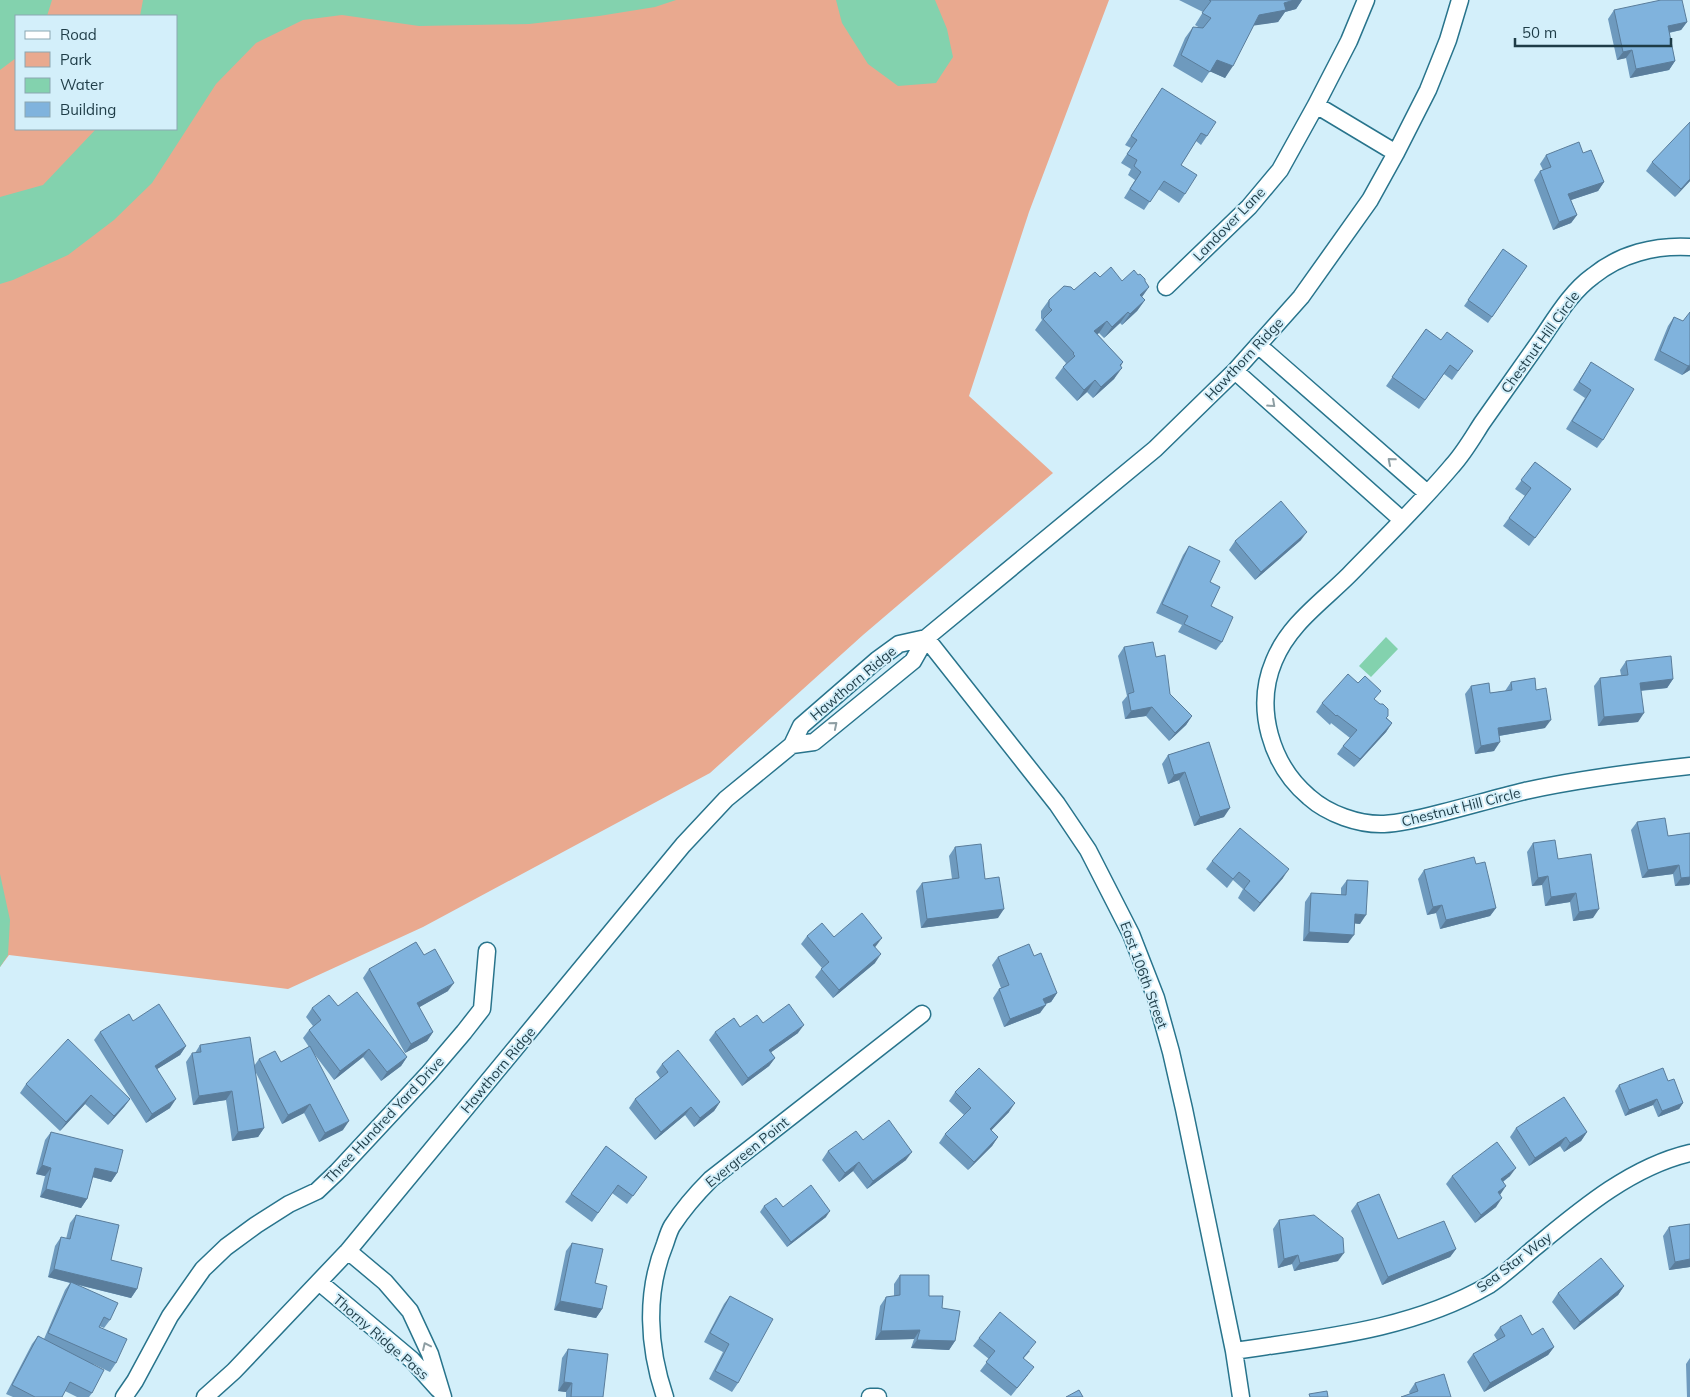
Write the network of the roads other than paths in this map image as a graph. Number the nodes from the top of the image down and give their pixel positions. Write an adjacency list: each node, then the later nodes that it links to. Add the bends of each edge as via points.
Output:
1 (1366, 0): 3 (street, Landover Lane)
2 (1460, 0): 4 (street, Hawthorn Ridge, via 1428,90)
3 (1316, 105): 4 (street); 6 (street, Landover Lane, via 1280,170 1249,207)
4 (1396, 153): 7 (street, Hawthorn Ridge, via 1370,200 1330,258 1301,297)
5 (1690, 247): 9 (street, Chestnut Hill Circle, via 1645,250 1624,257 1591,277 1567,301 1454,464)
6 (1166, 287)
7 (1258, 345): 8 (street, Hawthorn Ridge); 9 (street, one-way to 7)
8 (1235, 371): 10 (street, one-way to 10); 11 (street, Hawthorn Ridge, via 1155,449)
9 (1427, 493): 10 (street, Chestnut Hill Circle)
10 (1402, 520): 13 (street, Chestnut Hill Circle, via 1308,612 1285,640 1273,662 1266,708 1270,734 1282,766 1311,799 1332,812 1357,821 1381,824 1407,821 1580,780)
11 (926, 638): 12 (street, Hawthorn Ridge, one-way to 11, via 814,742 913,660); 12 (street, Hawthorn Ridge, via 899,644 876,660 801,726); 19 (street, East 106th Street, via 1057,804 1088,850 1131,934 1156,998 1171,1052)
12 (792, 745): 17 (street, Hawthorn Ridge, via 726,798 683,845)
13 (1690, 766)
14 (487, 951): 21 (street, Three Hundred Yard Drive, via 482,1009 464,1032 317,1191 256,1225 204,1268 170,1316 136,1381)
15 (922, 1014): 23 (street, Evergreen Point, via 711,1179 672,1227 657,1263 651,1302 651,1338)
16 (1690, 1153): 19 (street, Sea Star Way, via 1652,1168 1593,1201 1491,1283 1439,1310 1387,1326)
17 (348, 1251): 18 (street, Hawthorn Ridge); 20 (street, Thorny Ridge Pass, one-way to 17, via 430,1354 410,1311 385,1282)
18 (319, 1282): 20 (street, Thorny Ridge Pass, via 412,1360); 22 (street, Hawthorn Ridge)
19 (1234, 1351): 26 (street, East 106th Street)
20 (442, 1395)
21 (124, 1397)
22 (205, 1397)
23 (665, 1397)
24 (870, 1397): 25 (street)
25 (878, 1397)
26 (1241, 1397)

